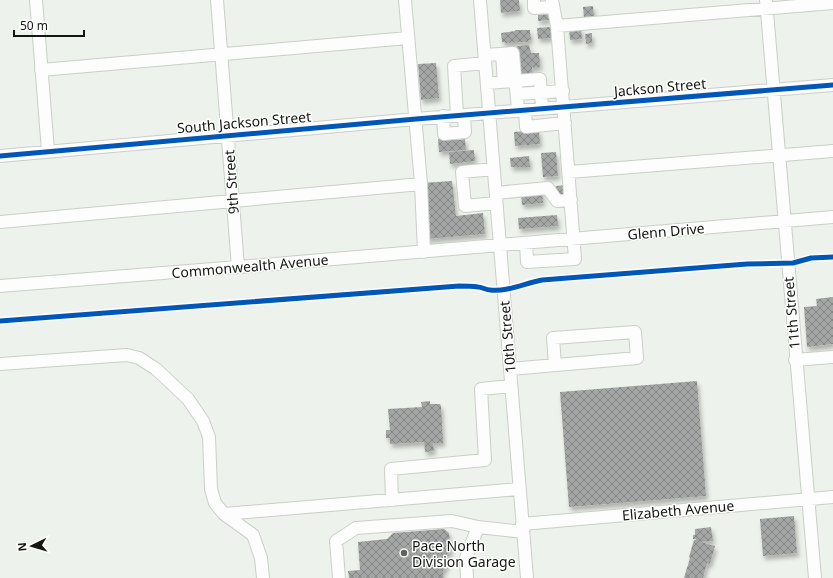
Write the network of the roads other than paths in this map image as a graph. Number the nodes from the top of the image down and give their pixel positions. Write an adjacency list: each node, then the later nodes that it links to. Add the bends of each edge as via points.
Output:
1 (36, 0): 13 (street)
2 (217, 0): 11 (street, 9th Street)
3 (405, 0): 10 (street)
4 (480, 0): 12 (street, 10th Street)
5 (534, 0): 6 (street, via 534,8)
6 (553, 3): 9 (street)
7 (833, 3): 8 (street)
8 (766, 4): 9 (street); 17 (street, 11th Street)
9 (557, 26): 18 (street)
10 (408, 38): 11 (street); 27 (street)
11 (221, 54): 13 (street); 29 (street, 9th Street)
12 (485, 59): 14 (street, via 513,53); 15 (street, 10th Street); 25 (street, via 454,66)
13 (41, 70): 30 (street)
14 (510, 82): 15 (street); 19 (street, via 540,79); 20 (street)
15 (487, 83): 24 (street, 10th Street)
16 (833, 85): 17 (street, Jackson Street)
17 (774, 90): 21 (street, Jackson Street); 33 (street, 11th Street)
18 (562, 91): 19 (street); 21 (street)
19 (541, 93): 20 (street); 22 (street)
20 (517, 94): 23 (street)
21 (564, 107): 22 (street, Jackson Street); 28 (street)
22 (542, 108): 23 (street, Jackson Street)
23 (522, 110): 24 (street, Jackson Street); 28 (street, via 526,127)
24 (489, 113): 25 (street, South Jackson Street); 34 (street, 10th Street)
25 (460, 115): 26 (street, South Jackson Street); 26 (street, via 465,132 444,134)
26 (443, 116): 27 (street, South Jackson Street)
27 (416, 119): 29 (street, South Jackson Street); 36 (street)
28 (565, 123): 35 (street)
29 (228, 136): 30 (street, South Jackson Street); 39 (street, 9th Street)
30 (48, 151): 32 (street, South Jackson Street)
31 (833, 151): 33 (street)
32 (0, 156)
33 (779, 156): 35 (street); 41 (street, 11th Street)
34 (494, 169): 37 (street, 10th Street); 37 (street, via 462,172 465,206)
35 (569, 172): 38 (street)
36 (421, 184): 39 (street); 46 (street)
37 (496, 198): 38 (street, via 548,188 557,201); 45 (street, 10th Street)
38 (571, 200): 43 (street)
39 (233, 201): 42 (street); 47 (street, 9th Street)
40 (833, 217): 41 (street, Glenn Drive)
41 (784, 221): 43 (street, Glenn Drive); 50 (street, 11th Street)
42 (0, 222)
43 (574, 239): 44 (street, Glenn Drive); 44 (street, via 575,259 527,262)
44 (526, 242): 45 (street, Glenn Drive)
45 (500, 245): 46 (street, Commonwealth Avenue); 53 (street, 10th Street)
46 (424, 252): 47 (street, Commonwealth Avenue)
47 (238, 268): 48 (street, Commonwealth Avenue)
48 (0, 286)
49 (833, 357): 50 (street)
50 (795, 360): 57 (street, 11th Street)
51 (0, 364): 59 (street, via 127,355 139,358 156,369 188,399 202,421 209,437 211,489 215,503)
52 (555, 365): 52 (street, via 637,358 635,332 553,338); 53 (street)
53 (510, 368): 54 (street, 10th Street)
54 (511, 386): 55 (street, 10th Street); 58 (street, via 481,389 485,460 391,469)
55 (519, 489): 58 (street); 61 (street, 10th Street)
56 (833, 497): 57 (street, Elizabeth Avenue)
57 (808, 498): 61 (street, Elizabeth Avenue); 66 (street, 11th Street)
58 (392, 500): 59 (street)
59 (224, 514): 62 (street, via 253,535 261,558)
60 (478, 527): 61 (street, Elizabeth Avenue); 63 (street, Elizabeth Avenue, via 452,521 356,528 336,541); 64 (street, via 466,558)
61 (523, 528): 65 (street, 10th Street)
62 (262, 578)
63 (339, 578)
64 (467, 578)
65 (527, 578)
66 (814, 578)

